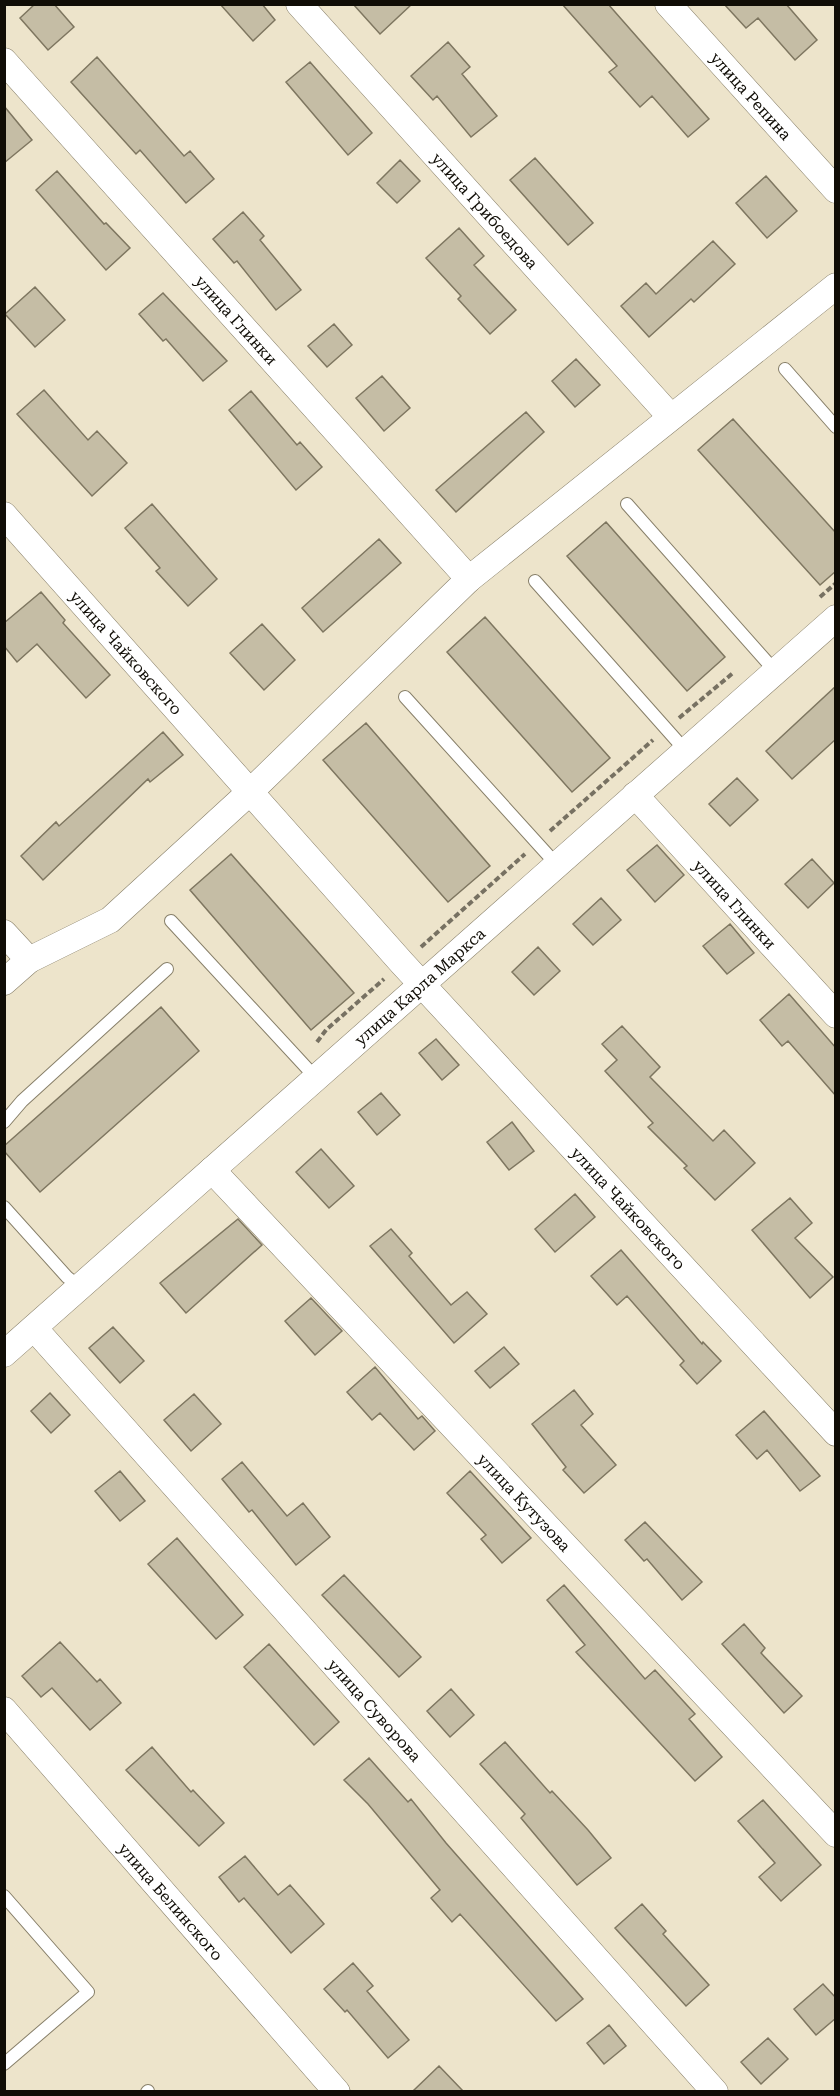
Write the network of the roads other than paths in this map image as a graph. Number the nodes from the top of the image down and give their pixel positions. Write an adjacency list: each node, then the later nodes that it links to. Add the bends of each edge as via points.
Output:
1 (299, 4): 7 (street, улица Грибоедова)
2 (668, 4): 4 (street, улица Репина)
3 (4, 61): 11 (street, улица Глинки)
4 (836, 190)
5 (836, 286): 7 (street)
6 (785, 369): 8 (lane)
7 (670, 416): 11 (street)
8 (836, 427)
9 (627, 504): 14 (lane)
10 (4, 514): 17 (street, улица Чайковского)
11 (469, 579): 17 (street)
12 (535, 581): 16 (lane)
13 (836, 618): 14 (street, улица Карла Маркса)
14 (776, 671): 16 (street, улица Карла Маркса)
15 (405, 697): 19 (lane)
16 (685, 750): 18 (street, улица Карла Маркса)
17 (252, 790): 22 (street, via 110,920); 25 (street, улица Чайковского)
18 (635, 795): 19 (street, улица Карла Маркса); 26 (street, улица Глинки)
19 (557, 865): 25 (street, улица Карла Маркса)
20 (171, 921): 27 (lane)
21 (4, 933): 22 (street)
22 (29, 960): 24 (street)
23 (166, 969): 28 (lane)
24 (4, 982)
25 (422, 984): 27 (street, улица Карла Маркса); 34 (street, улица Чайковского)
26 (836, 1015)
27 (316, 1078): 29 (street, улица Карла Маркса)
28 (4, 1122)
29 (212, 1170): 31 (street, улица Карла Маркса); 36 (street, улица Кутузова)
30 (4, 1207): 31 (lane)
31 (80, 1287): 32 (street, улица Карла Маркса)
32 (34, 1328): 33 (street, улица Карла Маркса); 40 (street, улица Суворова)
33 (4, 1354)
34 (836, 1434)
35 (4, 1710): 39 (street, улица Белинского)
36 (836, 1834)
37 (4, 1896): 38 (lane, via 88,1992)
38 (4, 2064)
39 (337, 2091)
40 (715, 2091)

